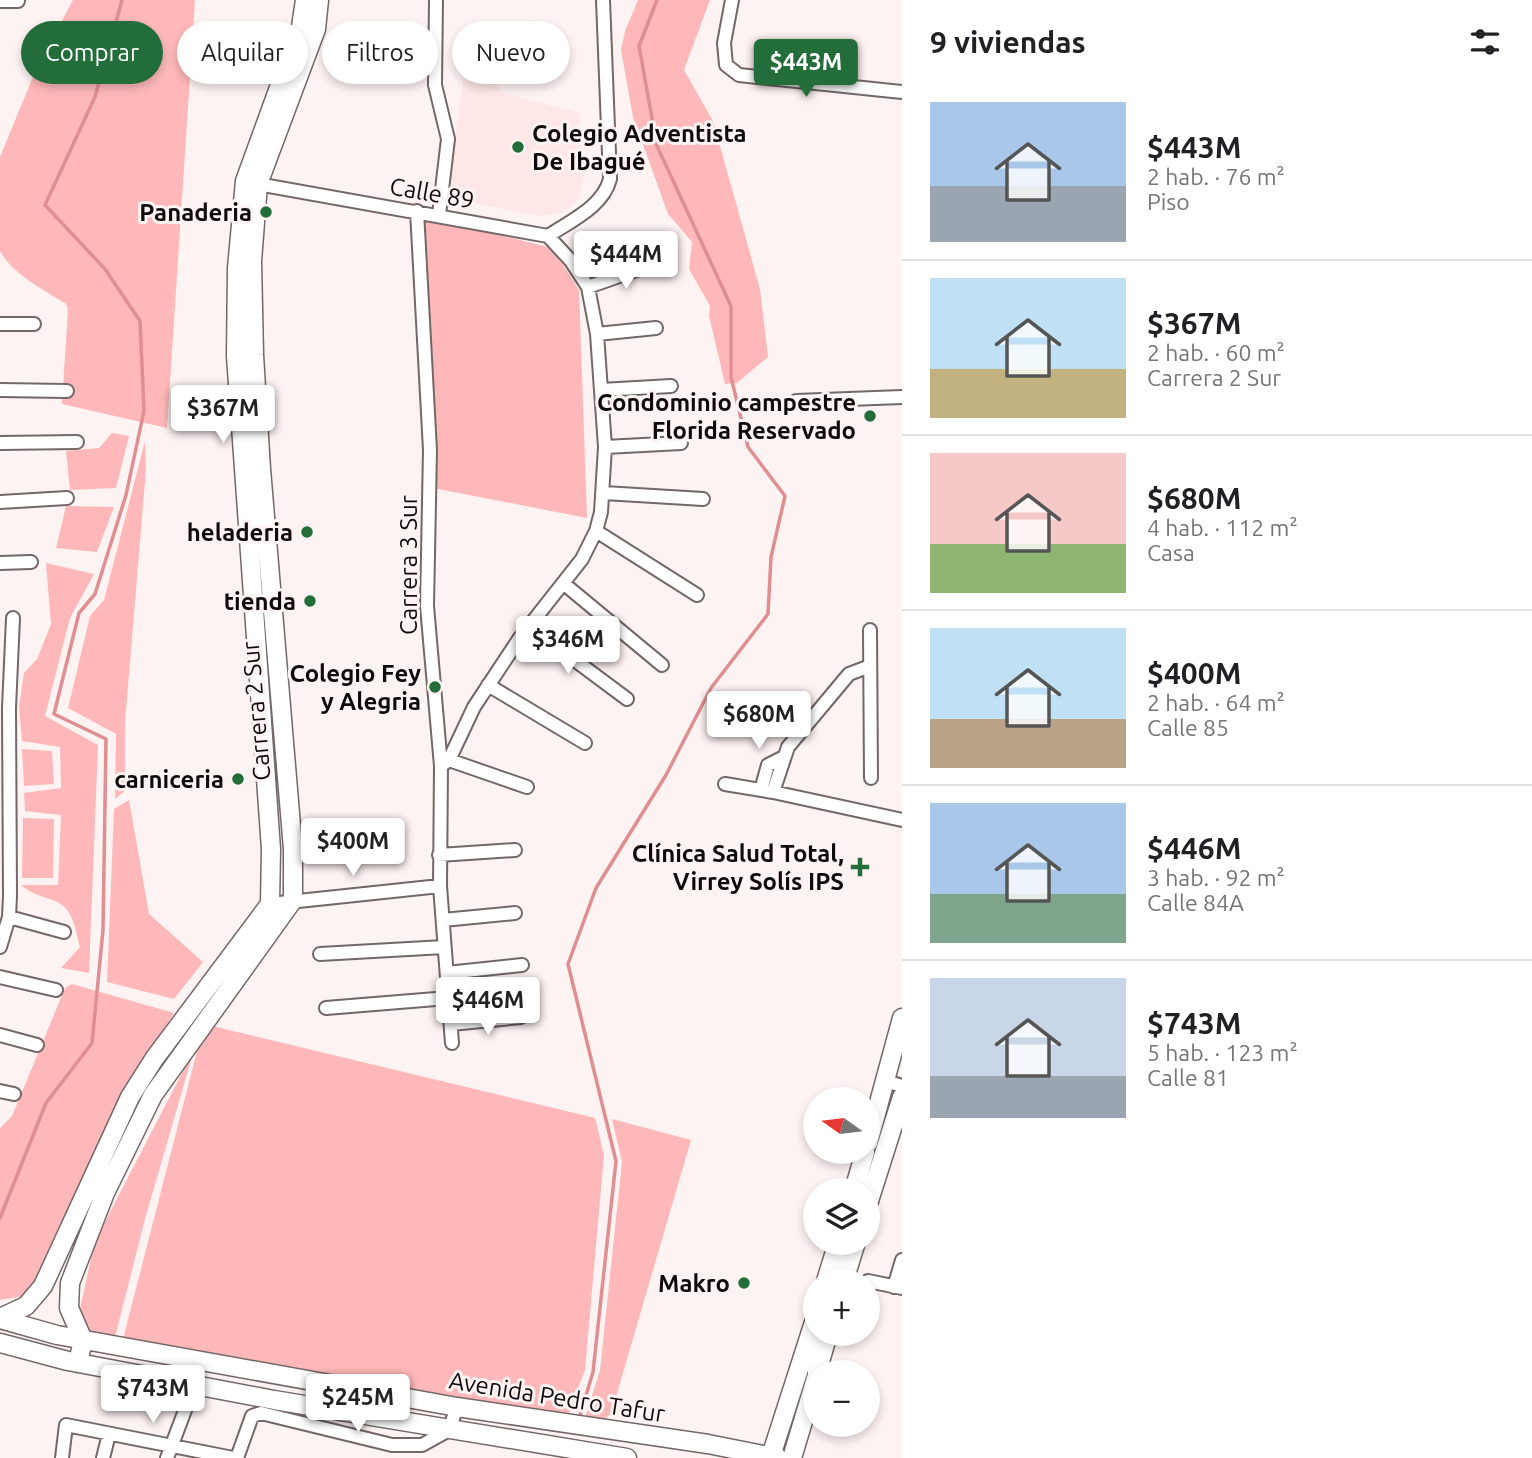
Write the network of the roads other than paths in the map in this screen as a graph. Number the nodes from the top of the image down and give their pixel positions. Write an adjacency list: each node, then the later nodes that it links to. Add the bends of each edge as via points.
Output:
1 (305, 0): 9 (street, Carrera 2 Sur)
2 (319, 0): 9 (street, Carrera 2 Sur, via 316,29)
3 (436, 0): 11 (street, via 435,85 448,139)
4 (603, 0): 12 (street, via 610,179 600,200)
5 (732, 0): 8 (street, via 724,43 726,65 739,75)
6 (0, 1): 7 (street)
7 (18, 1)
8 (902, 92)
9 (252, 183): 10 (street, Calle 89); 37 (street, Carrera 2 Sur, via 253,261 245,330)
10 (416, 211): 11 (street, Calle 89); 49 (street, Carrera 3 Sur, via 430,450 427,606)
11 (439, 215): 12 (street, Calle 89)
12 (548, 236): 14 (street)
13 (653, 264): 14 (street)
14 (589, 287): 18 (street)
15 (0, 324): 16 (street)
16 (34, 324)
17 (656, 328): 18 (street)
18 (597, 334): 21 (street)
19 (671, 386): 21 (street)
20 (0, 390): 22 (street)
21 (601, 390): 28 (street)
22 (67, 391)
23 (902, 397): 24 (street)
24 (796, 401)
25 (77, 442): 26 (street)
26 (0, 443)
27 (681, 443): 28 (street)
28 (605, 447): 29 (street)
29 (604, 493): 31 (street); 33 (street)
30 (67, 498): 32 (street)
31 (703, 499)
32 (0, 502)
33 (596, 531): 36 (street); 38 (street)
34 (31, 562): 35 (street)
35 (0, 563)
36 (563, 583): 40 (street); 42 (street)
37 (262, 595): 60 (street, Carrera 2 Sur, via 293,849); 61 (street, Carrera 2 Sur)
38 (697, 595)
39 (13, 618): 46 (street)
40 (529, 626): 44 (street); 45 (street)
41 (870, 630): 43 (street)
42 (662, 665)
43 (870, 666): 50 (street); 53 (street, via 849,674 782,758 768,765)
44 (488, 685): 47 (street); 49 (street)
45 (627, 699)
46 (5, 709): 48 (street)
47 (585, 743)
48 (5, 752): 54 (street)
49 (445, 763): 52 (street); 57 (street, Carrera 3 Sur)
50 (872, 778)
51 (725, 784): 53 (street)
52 (527, 787)
53 (767, 791): 55 (street)
54 (5, 811): 59 (street)
55 (902, 820)
56 (514, 849): 57 (street)
57 (439, 855): 58 (street, Carrera 3 Sur)
58 (440, 886): 60 (street); 64 (street, Carrera 3 Sur)
59 (5, 896): 63 (street)
60 (293, 900): 61 (street); 91 (street, via 153,1095 105,1193 70,1283 69,1308)
61 (270, 904): 90 (street, via 153,1059 130,1097 43,1286 26,1306)
62 (515, 912): 64 (street)
63 (9, 917): 65 (street); 66 (street)
64 (443, 920): 67 (street, Carrera 3 Sur)
65 (64, 932)
66 (0, 947)
67 (444, 947): 68 (street); 70 (street, Carrera 3 Sur)
68 (320, 954)
69 (522, 965): 70 (street)
70 (447, 973): 73 (street, Carrera 3 Sur)
71 (0, 976): 72 (street)
72 (56, 990)
73 (449, 998): 74 (street); 77 (street, Carrera 3 Sur)
74 (326, 1008)
75 (521, 1017): 77 (street)
76 (902, 1018): 81 (street)
77 (451, 1024): 79 (street, Carrera 3 Sur)
78 (0, 1035): 80 (street)
79 (452, 1044)
80 (37, 1045)
81 (895, 1078): 85 (street)
82 (0, 1091): 83 (street)
83 (14, 1094)
84 (902, 1097): 86 (street)
85 (880, 1114)
86 (876, 1178)
87 (902, 1260): 89 (street)
88 (880, 1284): 89 (street)
89 (898, 1288)
90 (0, 1319): 91 (street, Avenida Pedro Tafur)
91 (83, 1340): 94 (street); 96 (street, Avenida Pedro Tafur)
92 (0, 1343): 94 (street, Avenida Pedro Tafur)
93 (807, 1346): 102 (street)
94 (78, 1363): 98 (street, Avenida Pedro Tafur)
95 (190, 1397): 101 (street)
96 (457, 1407): 98 (street); 102 (street, Avenida Pedro Tafur)
97 (803, 1421): 107 (street)
98 (449, 1430): 100 (street, via 422,1445); 106 (street, Avenida Pedro Tafur)
99 (109, 1434): 101 (street); 103 (street, via 66,1425); 104 (street)
100 (391, 1451): 105 (street, via 261,1413 252,1416)
101 (169, 1452): 105 (street)
102 (774, 1457)
103 (62, 1458)
104 (103, 1458)
105 (235, 1458)
106 (627, 1458)
107 (792, 1458)

